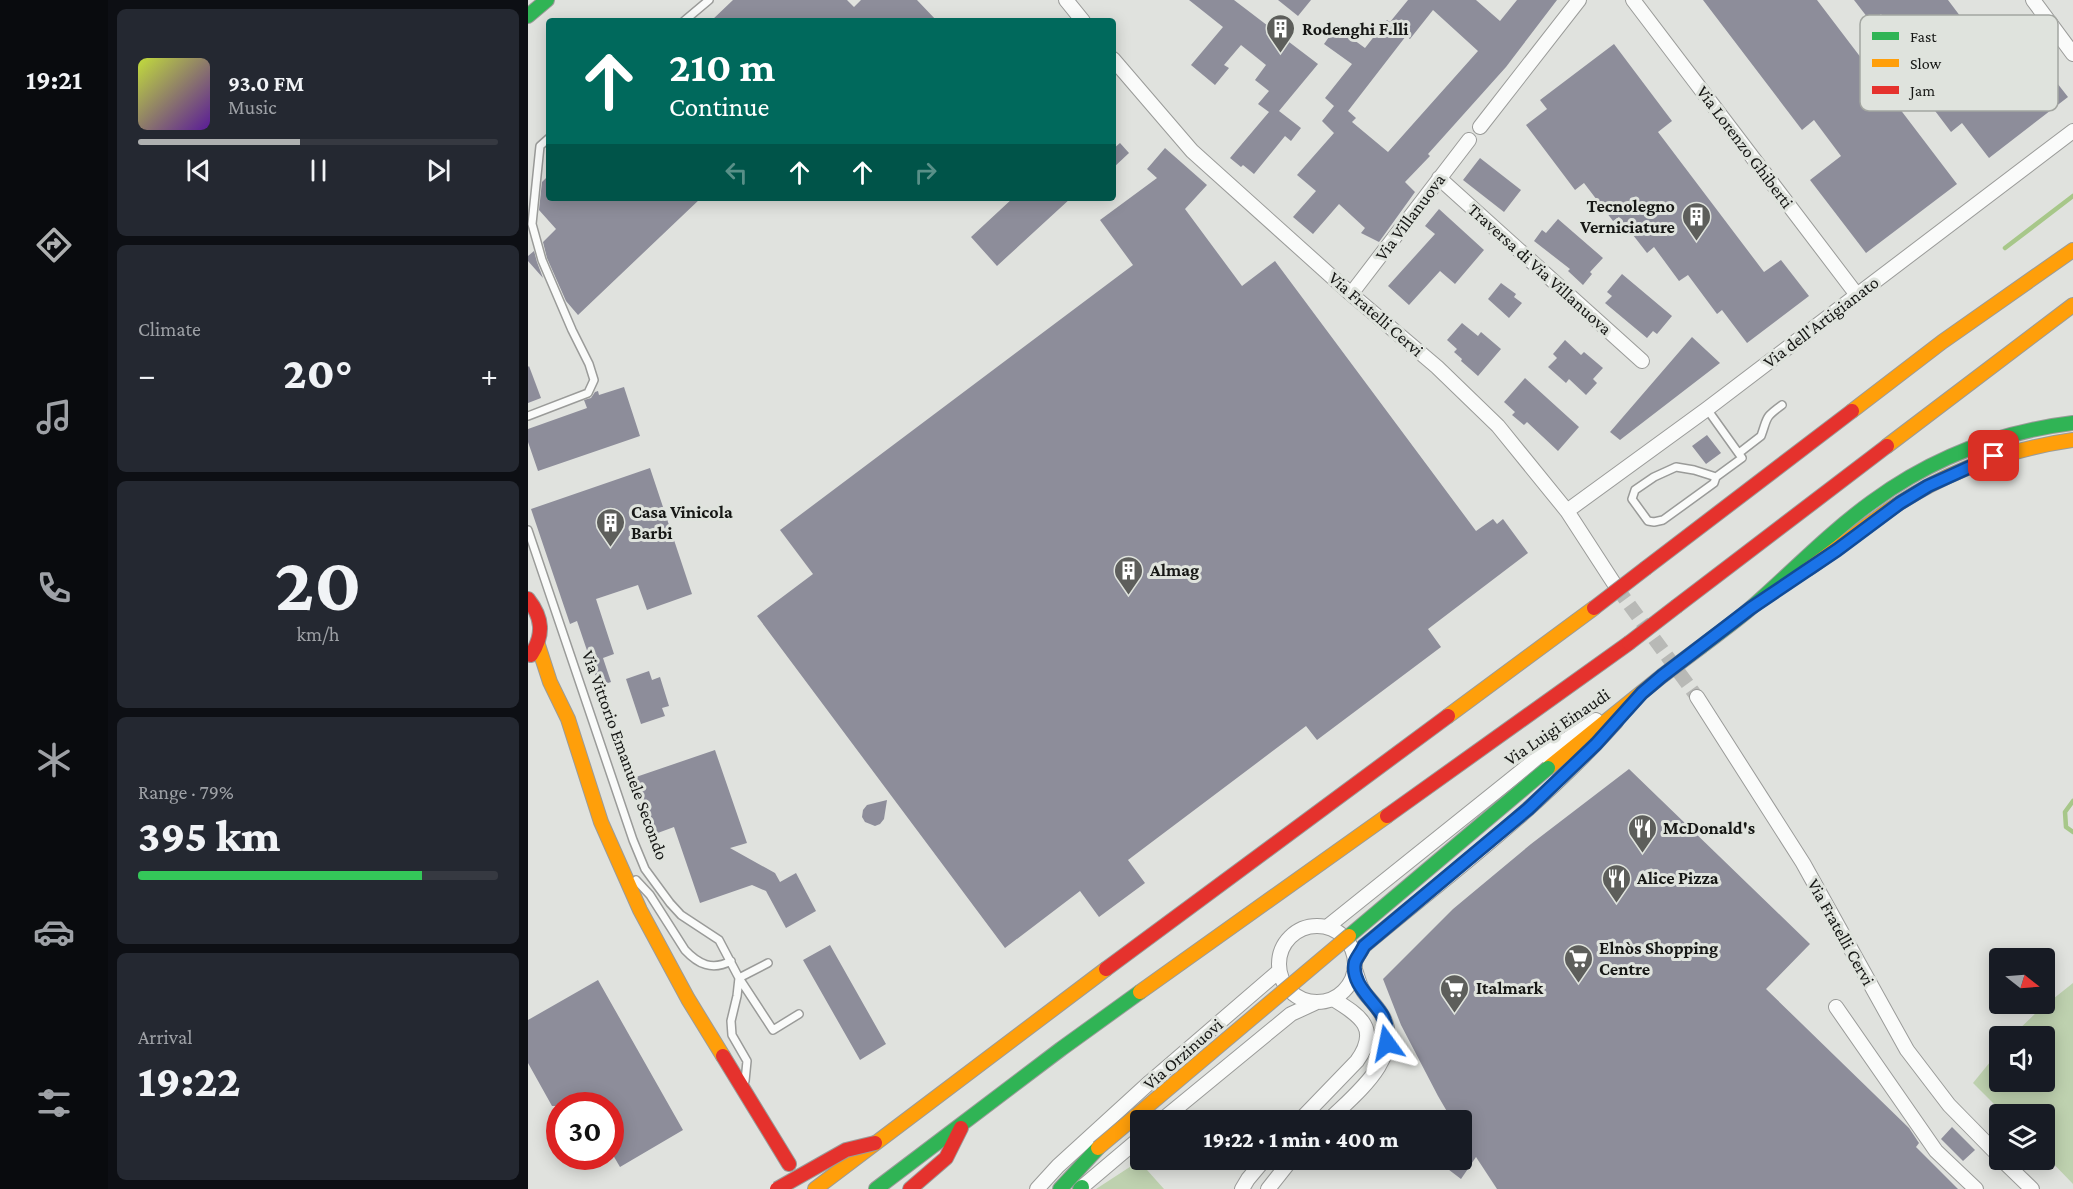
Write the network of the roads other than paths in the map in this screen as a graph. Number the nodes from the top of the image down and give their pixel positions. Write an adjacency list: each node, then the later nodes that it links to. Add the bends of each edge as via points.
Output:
1 (547, 0): 8 (main road)
2 (709, 0): 9 (lane)
3 (1579, 0): 14 (street)
4 (1633, 0): 21 (street, Via Lorenzo Ghiberti)
5 (2033, 0): 7 (street)
6 (1072, 2): 10 (street)
7 (2044, 15)
8 (528, 16)
9 (688, 18)
10 (1081, 18)
11 (2058, 34): 12 (street)
12 (2073, 54)
13 (1116, 63): 20 (street, Via Fratelli Cervi, via 1192,151)
14 (1480, 127)
15 (2073, 131): 21 (street, Via dell'Artigianato)
16 (1469, 140): 18 (street, Via Villanuova)
17 (546, 141): 26 (lane, via 540,146 532,224 542,260 594,380 588,393)
18 (1439, 178): 20 (street, Via Villanuova); 23 (street, Traversa di Via Villanuova)
19 (2073, 250): 58 (main road, bridge, via 1942,342 1594,608)
20 (1351, 294): 31 (street, Via Fratelli Cervi, via 1437,367 1498,426)
21 (1857, 295): 25 (street, Via dell'Artigianato)
22 (2073, 305): 57 (main road, bridge, via 1629,643 1061,1048)
23 (1642, 361)
24 (1782, 405): 29 (lane, via 1768,416 1761,436)
25 (1707, 409): 29 (lane); 31 (street, Via dell'Artigianato)
26 (528, 416)
27 (2073, 423): 35 (main road, via 2002,435 1918,471 1827,539)
28 (2073, 440): 35 (main road, via 2007,452 1928,486)
29 (1739, 453): 30 (lane, via 1742,458)
30 (1716, 477): 30 (lane, via 1676,467 1635,490 1632,499 1648,521 1663,520 1714,483)
31 (1567, 511): 33 (street, Via Fratelli Cervi)
32 (528, 530): 44 (lane, Via Vittorio Emanuele Secondo, via 645,868 681,915 719,939)
33 (1617, 588)
34 (528, 599): 36 (main road, via 541,621)
35 (1751, 608): 40 (main road, bridge)
36 (538, 645): 37 (main road); 39 (main road)
37 (528, 657)
38 (536, 675): 39 (main road)
39 (550, 682): 42 (main road, via 568,719)
40 (1642, 693): 43 (street, Via Luigi Einaudi, via 1534,761); 46 (street, Via Luigi Einaudi, via 1528,809 1364,946); 71 (main road, bridge, via 1098,1148)
41 (1697, 697): 60 (street, Via Fratelli Cervi, via 1803,863 1907,1050 1949,1105)
42 (617, 862): 44 (lane, via 650,895 692,957 711,967); 53 (main road, via 683,991)
43 (1327, 927): 46 (street, via 1347,939); 47 (street, via 1302,928 1291,935 1283,945)
44 (730, 961): 48 (lane, Via Vittorio Emanuele Secondo)
45 (768, 963): 48 (lane)
46 (1355, 966): 49 (street, Via Luigi Einaudi, via 1348,987); 56 (street, via 1362,989 1383,1017 1387,1043 1377,1070)
47 (1279, 971): 50 (street, via 1292,993); 70 (street, Via Orzinuovi, via 1150,1082)
48 (739, 978): 52 (lane, Via Vittorio Emanuele Secondo, via 773,1030); 53 (lane, via 731,1021 732,1035 747,1061)
49 (1333, 999): 50 (street); 55 (street, via 1363,1021 1368,1041 1357,1060)
50 (1315, 1003): 54 (street, via 1291,1014)
51 (1836, 1007): 74 (street, via 1936,1151)
52 (799, 1014)
53 (743, 1092): 61 (main road)
54 (1173, 1110)
55 (1310, 1110)
56 (1339, 1110)
57 (963, 1125): 68 (main road); 69 (main road, via 946,1158)
58 (875, 1143): 66 (main road, bridge, via 846,1150); 67 (main road)
59 (1130, 1146): 65 (street)
60 (1989, 1146)
61 (789, 1164)
62 (1256, 1170): 72 (street)
63 (1283, 1170): 73 (street)
64 (2013, 1170): 75 (street, Via Fratelli Cervi)
65 (1081, 1188)
66 (777, 1189)
67 (814, 1189)
68 (876, 1189)
69 (910, 1189)
70 (1037, 1189)
71 (1060, 1189)
72 (1242, 1189)
73 (1268, 1189)
74 (1976, 1189)
75 (2032, 1189)

